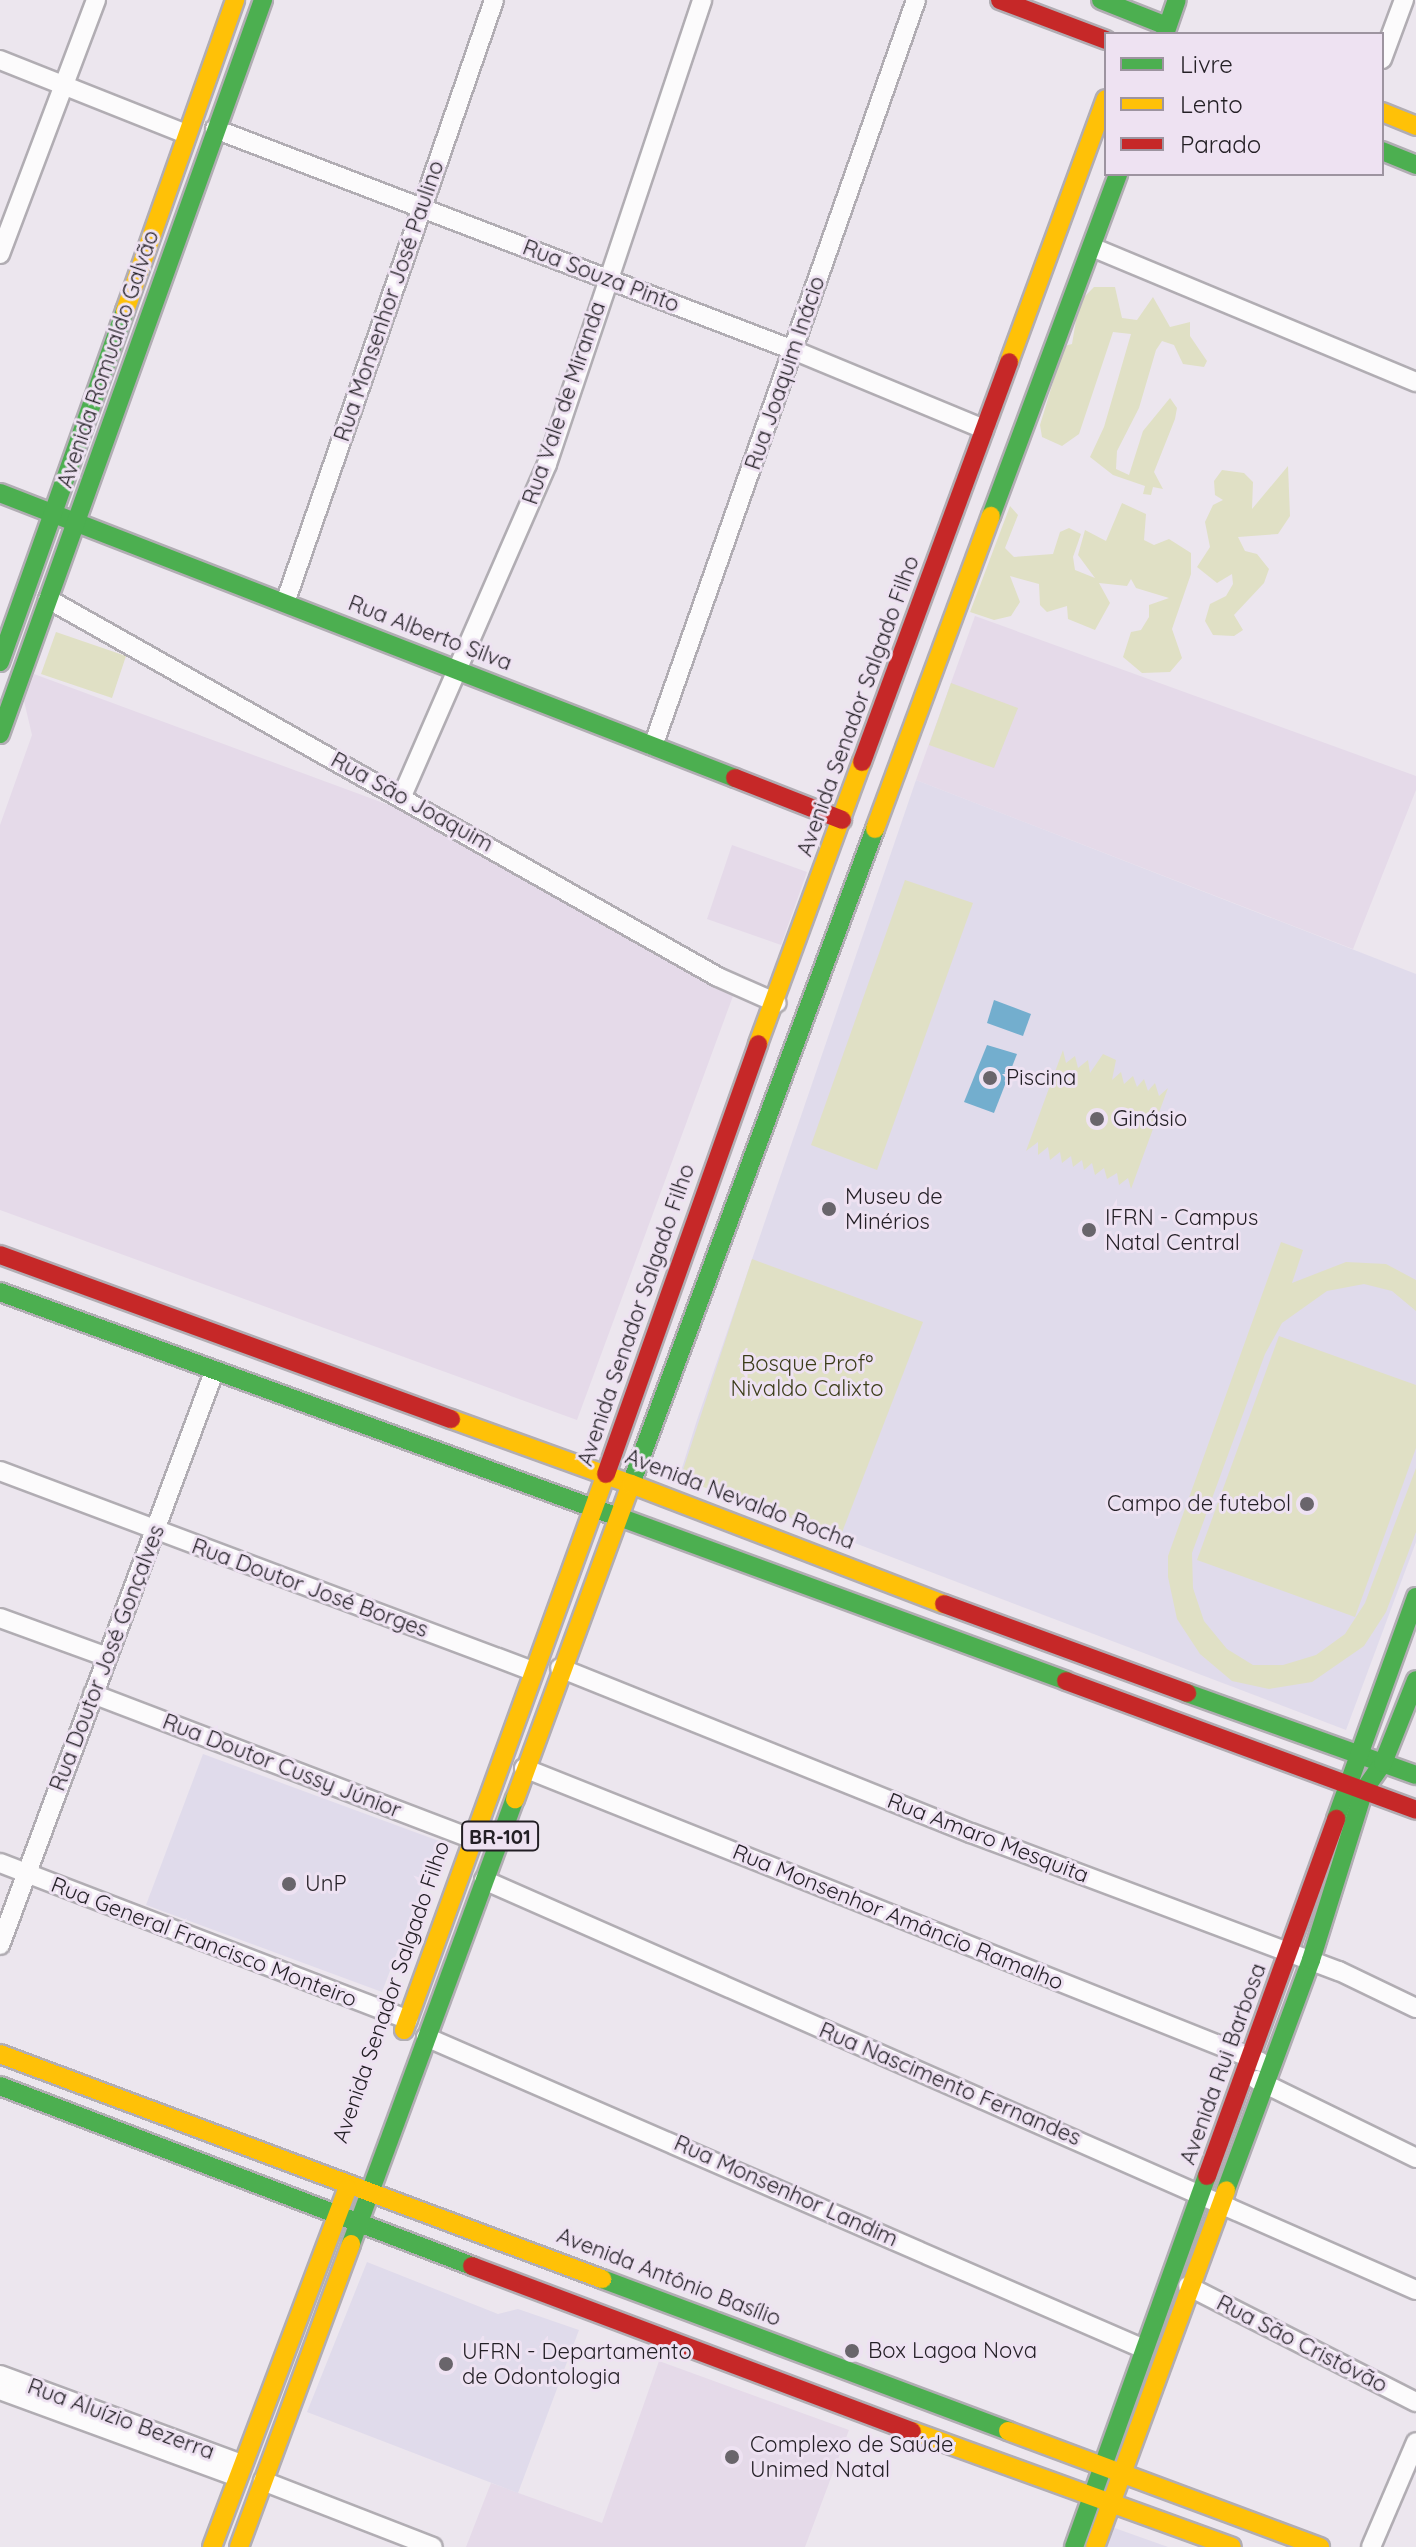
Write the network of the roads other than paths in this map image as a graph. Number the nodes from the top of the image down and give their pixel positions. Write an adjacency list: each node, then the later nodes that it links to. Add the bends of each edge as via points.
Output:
1 (96, 0): 17 (street)
2 (235, 0): 22 (main road, Avenida Romualdo Galvão)
3 (263, 0): 21 (main road, Avenida Romualdo Galvão)
4 (494, 0): 26 (street, Rua Monsenhor José Paulino)
5 (702, 0): 29 (street, Rua Vale de Miranda)
6 (916, 0): 30 (street, Rua Joaquim Inácio)
7 (1000, 0): 14 (main road)
8 (1101, 0): 11 (main road)
9 (1177, 0): 12 (main road)
10 (1404, 0): 15 (street)
11 (1139, 7): 12 (main road); 13 (main road)
12 (1166, 30)
13 (1131, 32)
14 (1104, 39)
15 (1384, 54)
16 (0, 60): 17 (street)
17 (63, 85): 22 (street); 28 (street)
18 (1104, 104): 32 (main road, Avenida Senador Salgado Filho)
19 (1384, 113): 20 (main road)
20 (1416, 126)
21 (215, 129): 26 (street, Rua Souza Pinto); 35 (main road, Avenida Romualdo Galvão)
22 (186, 134): 34 (main road, Avenida Romualdo Galvão)
23 (1384, 152): 24 (main road)
24 (1416, 165)
25 (1117, 176): 27 (main road)
26 (421, 206): 29 (street, Rua Souza Pinto); 37 (street, Rua Monsenhor José Paulino)
27 (1094, 248): 31 (street); 46 (main road)
28 (0, 254)
29 (606, 278): 30 (street, Rua Souza Pinto); 39 (street, Rua Vale de Miranda, via 547,464)
30 (793, 350): 32 (street, Rua Souza Pinto); 41 (street, Rua Joaquim Inácio)
31 (1416, 382)
32 (984, 429): 43 (main road, Avenida Senador Salgado Filho)
33 (0, 493): 34 (main road, Rua Alberto Silva)
34 (54, 514): 35 (main road, Rua Alberto Silva); 38 (main road, Avenida Romualdo Galvão)
35 (76, 522): 36 (main road, Avenida Romualdo Galvão); 37 (main road, Rua Alberto Silva)
36 (48, 599): 40 (main road, Avenida Romualdo Galvão); 42 (street, Rua São Joaquim)
37 (285, 603): 39 (main road, Rua Alberto Silva)
38 (0, 662)
39 (462, 670): 41 (main road, Rua Alberto Silva); 42 (street, Rua Vale de Miranda)
40 (0, 734)
41 (653, 746): 43 (main road, Rua Alberto Silva)
42 (402, 796): 44 (street, Rua São Joaquim, via 718,977)
43 (842, 820): 44 (main road, Avenida Senador Salgado Filho)
44 (777, 1003): 45 (main road, Avenida Senador Salgado Filho)
45 (715, 1165): 46 (main road, via 719,1179 728,1182); 51 (main road, Avenida Senador Salgado Filho)
46 (743, 1174): 52 (main road)
47 (0, 1255): 51 (main road, Avenida Nevaldo Rocha)
48 (0, 1292): 49 (main road)
49 (214, 1372): 53 (main road); 55 (street, Rua Doutor José Gonçalves)
50 (0, 1471): 55 (street, Rua Doutor José Borges)
51 (606, 1474): 52 (main road, Avenida Nevaldo Rocha); 53 (main road, Avenida Senador Salgado Filho / BR-101)
52 (631, 1484): 54 (main road, BR-101); 63 (main road, Avenida Nevaldo Rocha, via 1027,1636)
53 (593, 1507): 54 (main road); 60 (main road, Avenida Senador Salgado Filho / BR-101)
54 (619, 1517): 59 (main road, BR-101); 67 (main road)
55 (155, 1530): 58 (street, Rua Doutor José Gonçalves); 60 (street, Rua Doutor José Borges)
56 (1416, 1597): 63 (main road, Avenida Rui Barbosa)
57 (0, 1618): 58 (street)
58 (107, 1657): 62 (street, Rua Doutor José Gonçalves)
59 (560, 1668): 65 (main road, BR-101); 74 (street, Rua Amaro Mesquita, via 971,1833)
60 (530, 1670): 69 (main road, Avenida Senador Salgado Filho / BR-101)
61 (1416, 1680): 64 (main road, Avenida Rui Barbosa)
62 (93, 1694): 69 (street, Rua Doutor Cussy Júnior); 71 (street, Rua Doutor José Gonçalves)
63 (1358, 1755): 64 (main road, Avenida Nevaldo Rocha); 67 (main road, Avenida Rui Barbosa)
64 (1383, 1763): 66 (main road, Avenida Nevaldo Rocha); 67 (main road, Avenida Rui Barbosa)
65 (524, 1768): 72 (main road, BR-101); 81 (street, Rua Monsenhor Amâncio Ramalho)
66 (1416, 1775)
67 (1356, 1787): 68 (main road); 74 (main road, Avenida Rui Barbosa); 75 (main road, Avenida Rui Barbosa)
68 (1416, 1810)
69 (470, 1838): 77 (main road, Avenida Senador Salgado Filho / BR-101)
70 (0, 1863): 71 (street, Rua General Francisco Monteiro)
71 (26, 1872): 73 (street, Rua Doutor José Gonçalves); 77 (street, Rua General Francisco Monteiro)
72 (484, 1880): 78 (main road, BR-101); 90 (street, Rua Nascimento Fernandes)
73 (0, 1945)
74 (1290, 1952): 75 (street, Rua Amaro Mesquita); 81 (main road, Avenida Rui Barbosa)
75 (1311, 1960): 76 (street, Rua Amaro Mesquita); 82 (main road, Avenida Rui Barbosa)
76 (1416, 2008)
77 (408, 2020): 79 (main road, Avenida Senador Salgado Filho / BR-101)
78 (426, 2037): 89 (main road, BR-101); 96 (street, Rua Monsenhor Landim)
79 (398, 2048)
80 (0, 2054): 84 (main road, Avenida Antônio Basílio)
81 (1250, 2067): 82 (street, Rua Monsenhor Amâncio Ramalho); 90 (main road, Avenida Rui Barbosa)
82 (1268, 2074): 86 (street, Rua Monsenhor Amâncio Ramalho); 91 (main road, Avenida Rui Barbosa)
83 (0, 2086): 85 (main road)
84 (133, 2104): 85 (main road); 88 (main road, Avenida Antônio Basílio)
85 (68, 2112): 92 (main road)
86 (1416, 2158)
87 (358, 2160): 88 (main road, Avenida Senador Salgado Filho)
88 (350, 2181): 89 (main road, Avenida Antônio Basílio); 92 (main road, Avenida Senador Salgado Filho)
89 (372, 2190): 93 (main road, BR-101); 102 (main road, Avenida Antônio Basílio)
90 (1202, 2193): 91 (street, Rua Nascimento Fernandes); 96 (main road, Avenida Rui Barbosa)
91 (1220, 2201): 94 (main road, Avenida Rui Barbosa); 95 (street, Rua Nascimento Fernandes)
92 (338, 2217): 93 (main road); 103 (main road, Avenida Senador Salgado Filho)
93 (359, 2225): 105 (main road, BR-101); 106 (main road)
94 (1188, 2286): 99 (street, Rua São Cristóvão); 104 (main road, Avenida Rui Barbosa)
95 (1416, 2290)
96 (1144, 2349): 102 (main road, Avenida Rui Barbosa)
97 (0, 2375): 101 (street, Rua Aluízio Bezerra)
98 (0, 2390): 101 (street, Rua Aluízio Bezerra)
99 (1416, 2402)
100 (1416, 2442): 115 (street)
101 (175, 2446): 103 (street, Rua Aluízio Bezerra)
102 (1104, 2464): 104 (main road, Avenida Antônio Basílio); 106 (main road, Avenida Rui Barbosa)
103 (240, 2471): 108 (main road, Avenida Senador Salgado Filho)
104 (1124, 2471): 107 (main road, Avenida Rui Barbosa); 114 (main road, Avenida Antônio Basílio)
105 (263, 2481): 109 (main road, BR-101); 110 (street)
106 (1093, 2495): 107 (main road); 111 (main road, Avenida Rui Barbosa)
107 (1112, 2502): 112 (main road, Avenida Rui Barbosa); 113 (main road)
108 (212, 2547)
109 (239, 2547)
110 (433, 2547)
111 (1074, 2547)
112 (1095, 2547)
113 (1232, 2547)
114 (1320, 2547)
115 (1371, 2547)

